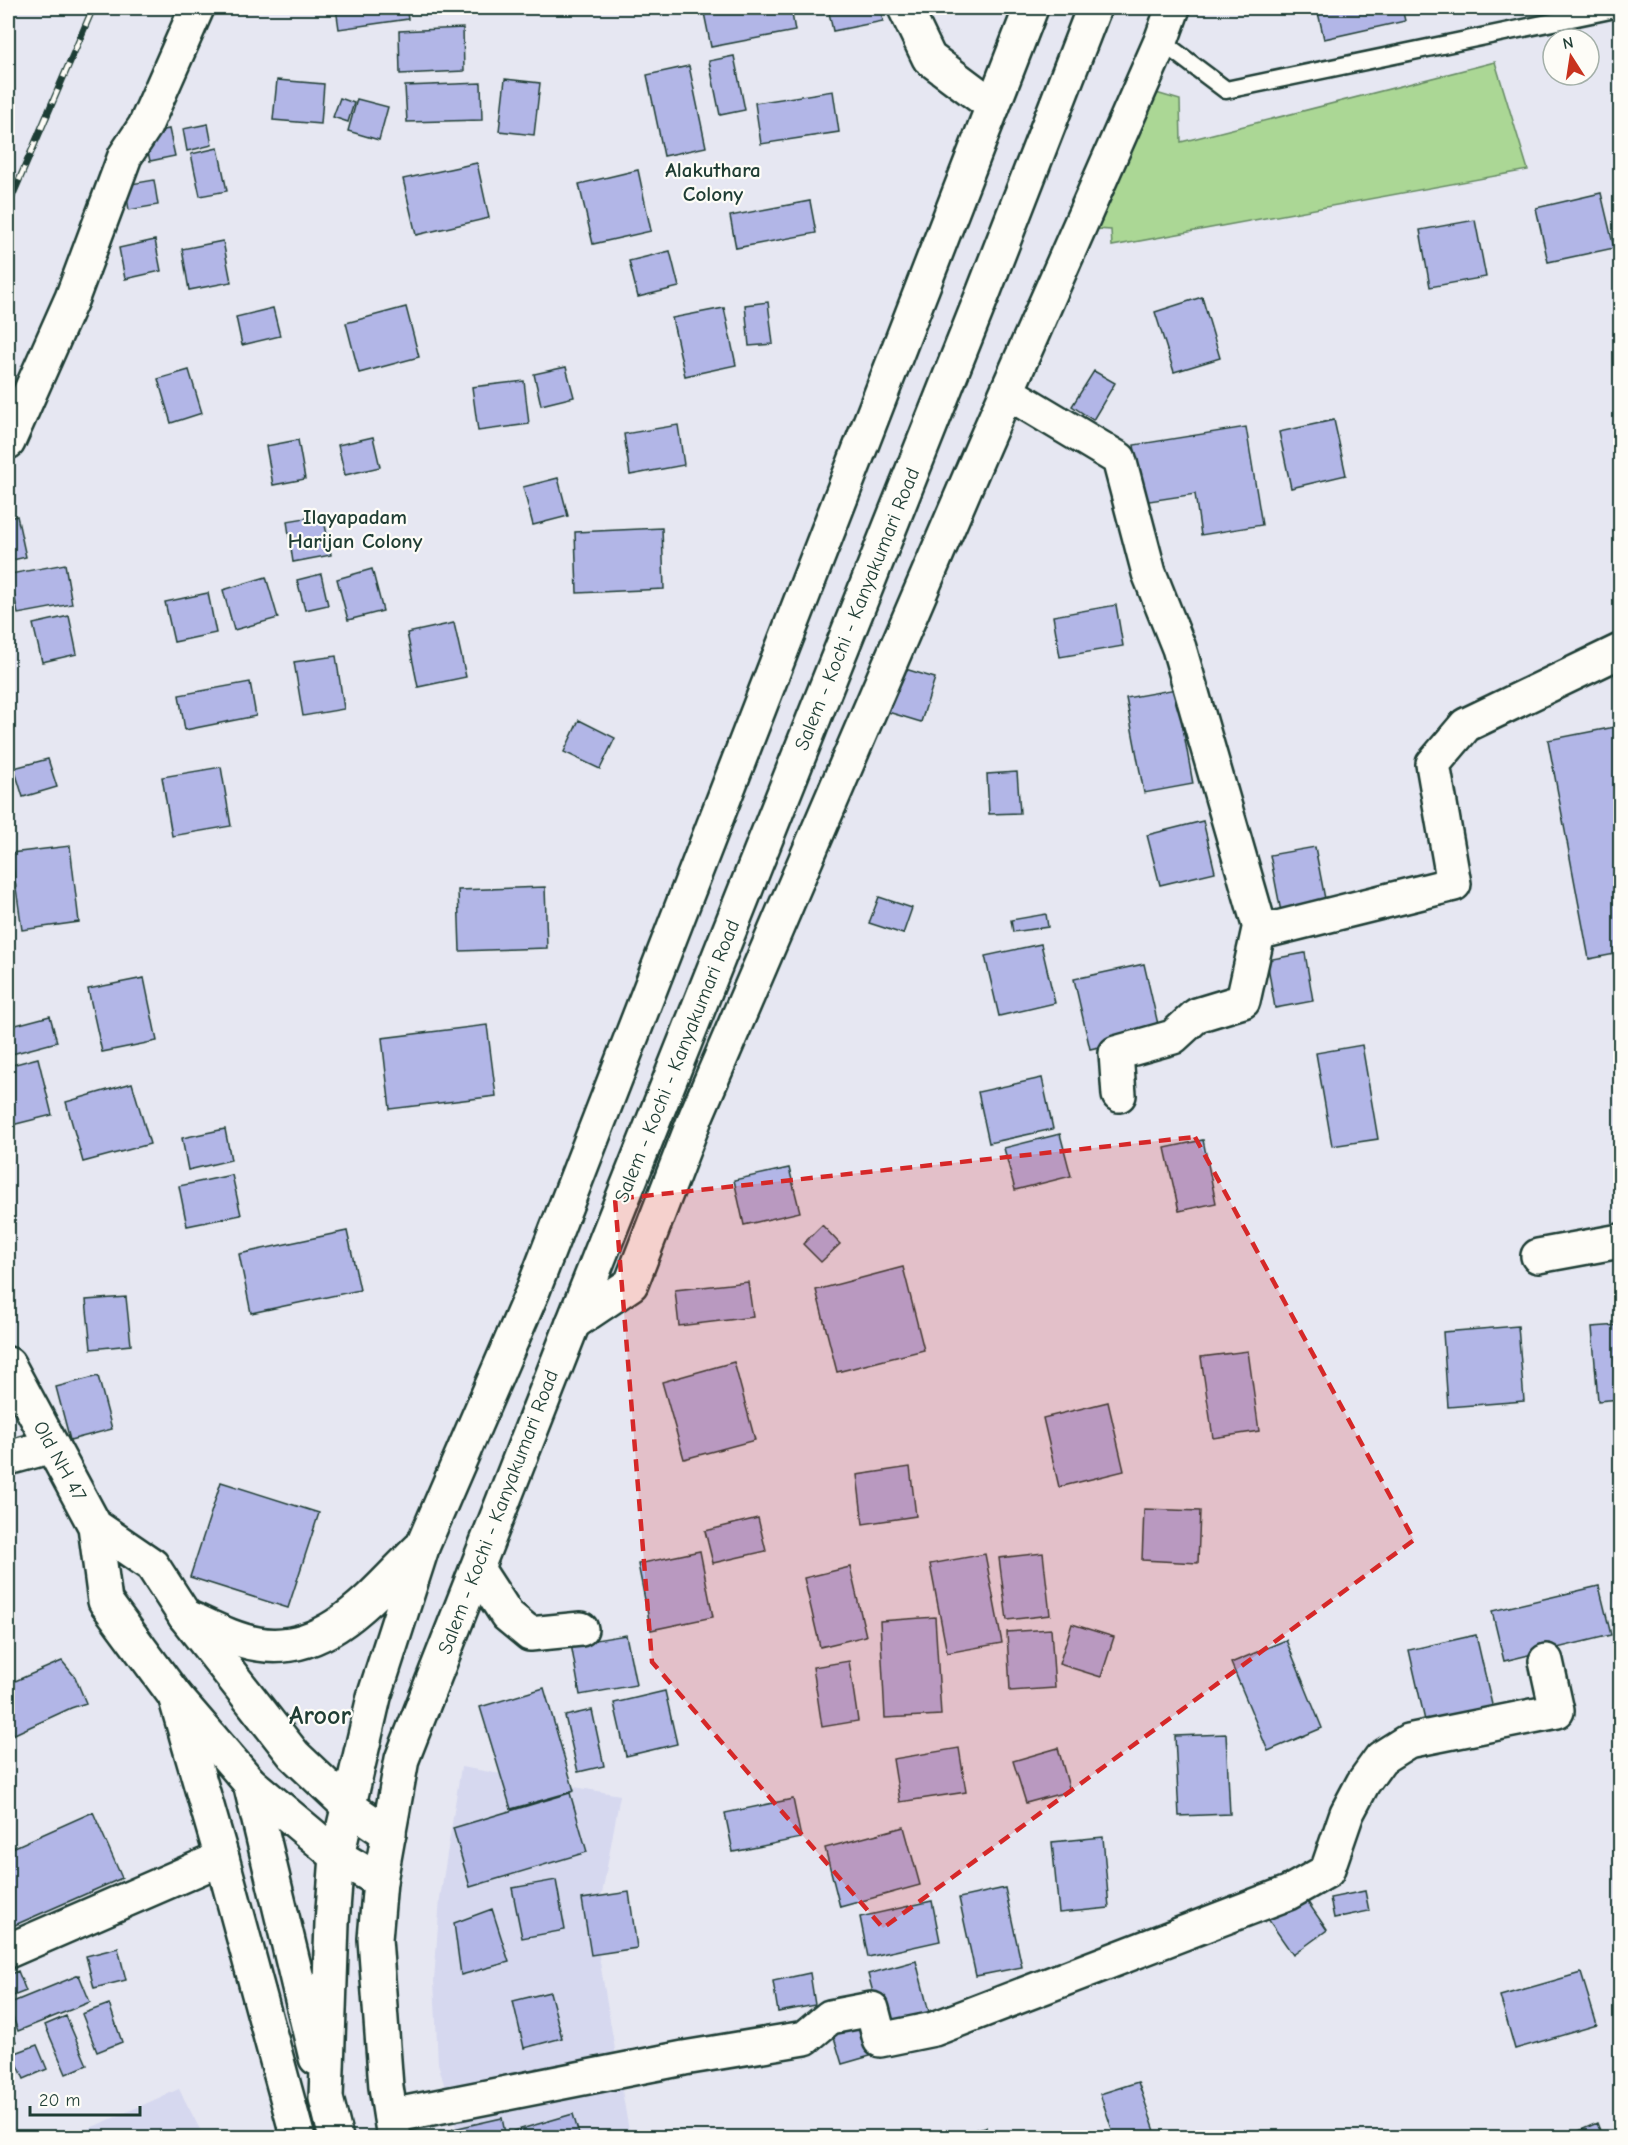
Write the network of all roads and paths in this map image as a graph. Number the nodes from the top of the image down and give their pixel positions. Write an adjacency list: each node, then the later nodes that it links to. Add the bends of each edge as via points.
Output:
1 (197, 8): 10 (main road, via 145,126 125,156 72,298)
2 (905, 8): 8 (main road, via 929,58)
3 (1030, 8): 8 (main road)
4 (1094, 8): 16 (main road, Salem - Kochi - Kanyakumari Road)
5 (1173, 8): 7 (main road)
6 (1620, 8): 7 (lane, via 1226,90)
7 (1161, 40): 9 (main road)
8 (993, 106): 21 (main road, via 532,1293)
9 (1007, 392): 12 (main road, via 1119,459 1149,573 1179,648); 16 (main road, via 696,1116 631,1284)
10 (8, 442)
11 (1620, 651): 12 (main road, via 1466,725 1433,764 1454,884 1261,932)
12 (1260, 929): 13 (main road, via 1243,1001 1197,1015 1173,1037 1116,1053)
13 (1119, 1095)
14 (1620, 1241): 15 (main road)
15 (1538, 1256)
16 (573, 1323): 22 (main road, Salem - Kochi - Kanyakumari Road)
17 (8, 1364): 18 (main road, Old NH 47)
18 (52, 1446): 19 (main road); 20 (main road, Old NH 47)
19 (8, 1458)
20 (95, 1526): 23 (main road, via 152,1565); 26 (main road, via 105,1601)
21 (423, 1545): 23 (main road, via 349,1617 309,1639 258,1644); 28 (main road, via 374,1697)
22 (477, 1569): 24 (main road, via 507,1615 530,1634); 29 (main road, Salem - Kochi - Kanyakumari Road, via 402,1759)
23 (185, 1616): 28 (main road, via 294,1755)
24 (581, 1629)
25 (1546, 1661): 35 (main road, via 1557,1711 1408,1741 1381,1758 1347,1813 1327,1871 1288,1893 934,2029 880,2040 872,2008 830,2018 806,2038 684,2058)
26 (174, 1696): 27 (main road); 31 (main road)
27 (250, 1783): 30 (main road); 34 (main road)
28 (349, 1807): 29 (main road); 30 (main road)
29 (389, 1833): 32 (main road, Salem - Kochi - Kanyakumari Road)
30 (337, 1856): 32 (main road); 34 (main road)
31 (222, 1858): 33 (main road); 36 (main road)
32 (380, 1881): 35 (main road, Salem - Kochi - Kanyakumari Road, via 375,1939 386,2087)
33 (8, 1951)
34 (326, 2098): 37 (main road)
35 (393, 2127)
36 (298, 2138)
37 (336, 2138)

